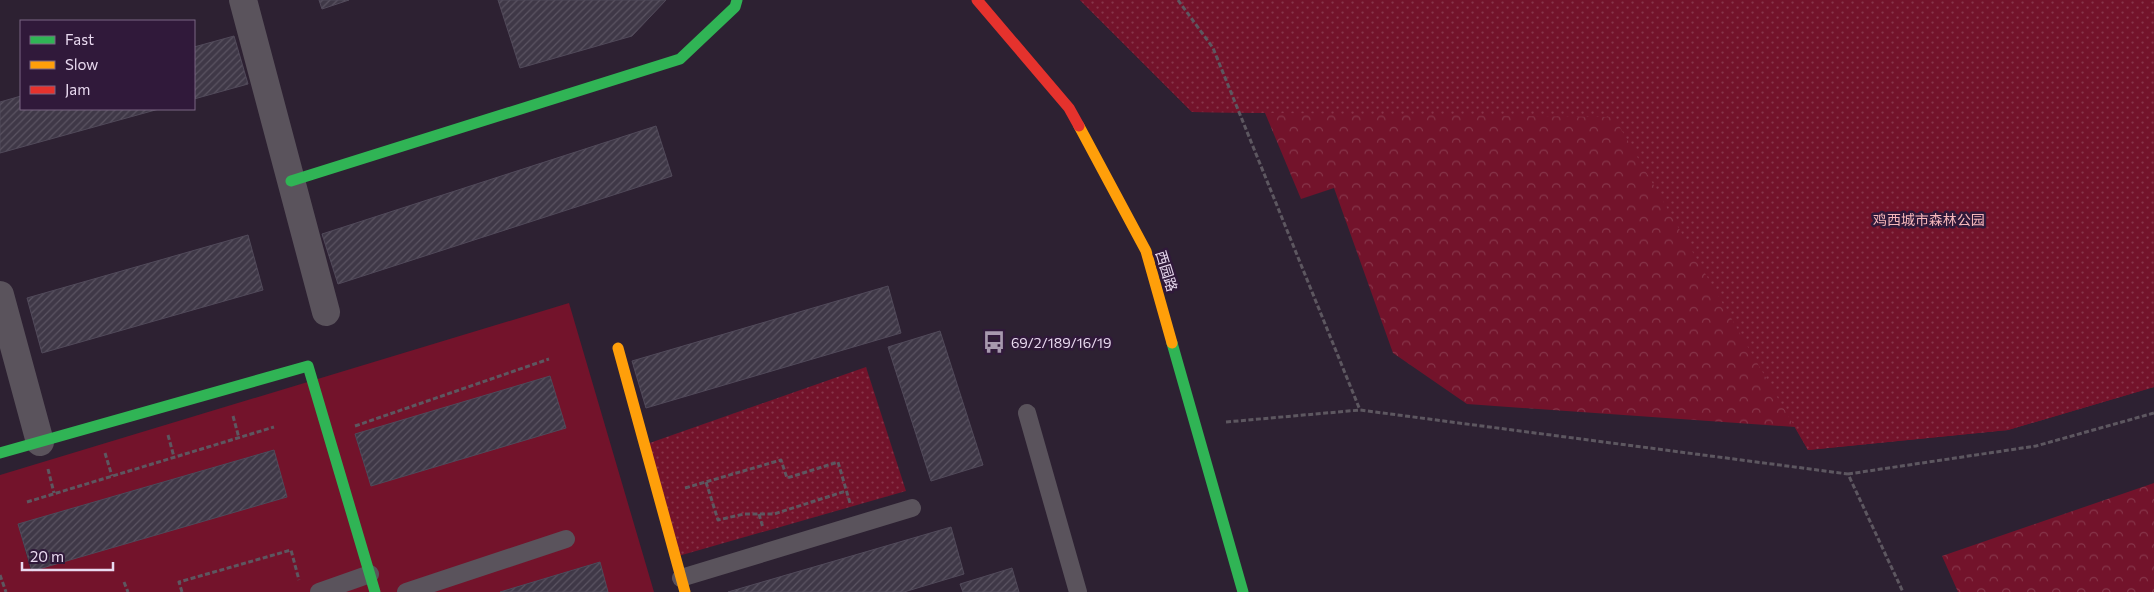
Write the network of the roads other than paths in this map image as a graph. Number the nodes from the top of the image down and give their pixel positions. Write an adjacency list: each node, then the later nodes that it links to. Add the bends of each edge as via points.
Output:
1 (243, 0): 4 (street)
2 (737, 0): 4 (street, via 735,7 680,59)
3 (977, 0): 19 (street, 西园路, via 1069,108 1146,251)
4 (291, 181): 6 (street)
5 (0, 295): 9 (street)
6 (326, 312)
7 (618, 348): 14 (street)
8 (1027, 413): 18 (lane)
9 (40, 442): 10 (street); 13 (street, via 308,366)
10 (0, 453)
11 (912, 508): 14 (lane)
12 (566, 539): 17 (lane)
13 (370, 574): 15 (lane); 16 (street)
14 (683, 585)
15 (319, 592)
16 (375, 592)
17 (406, 592)
18 (1078, 592)
19 (1243, 592)

